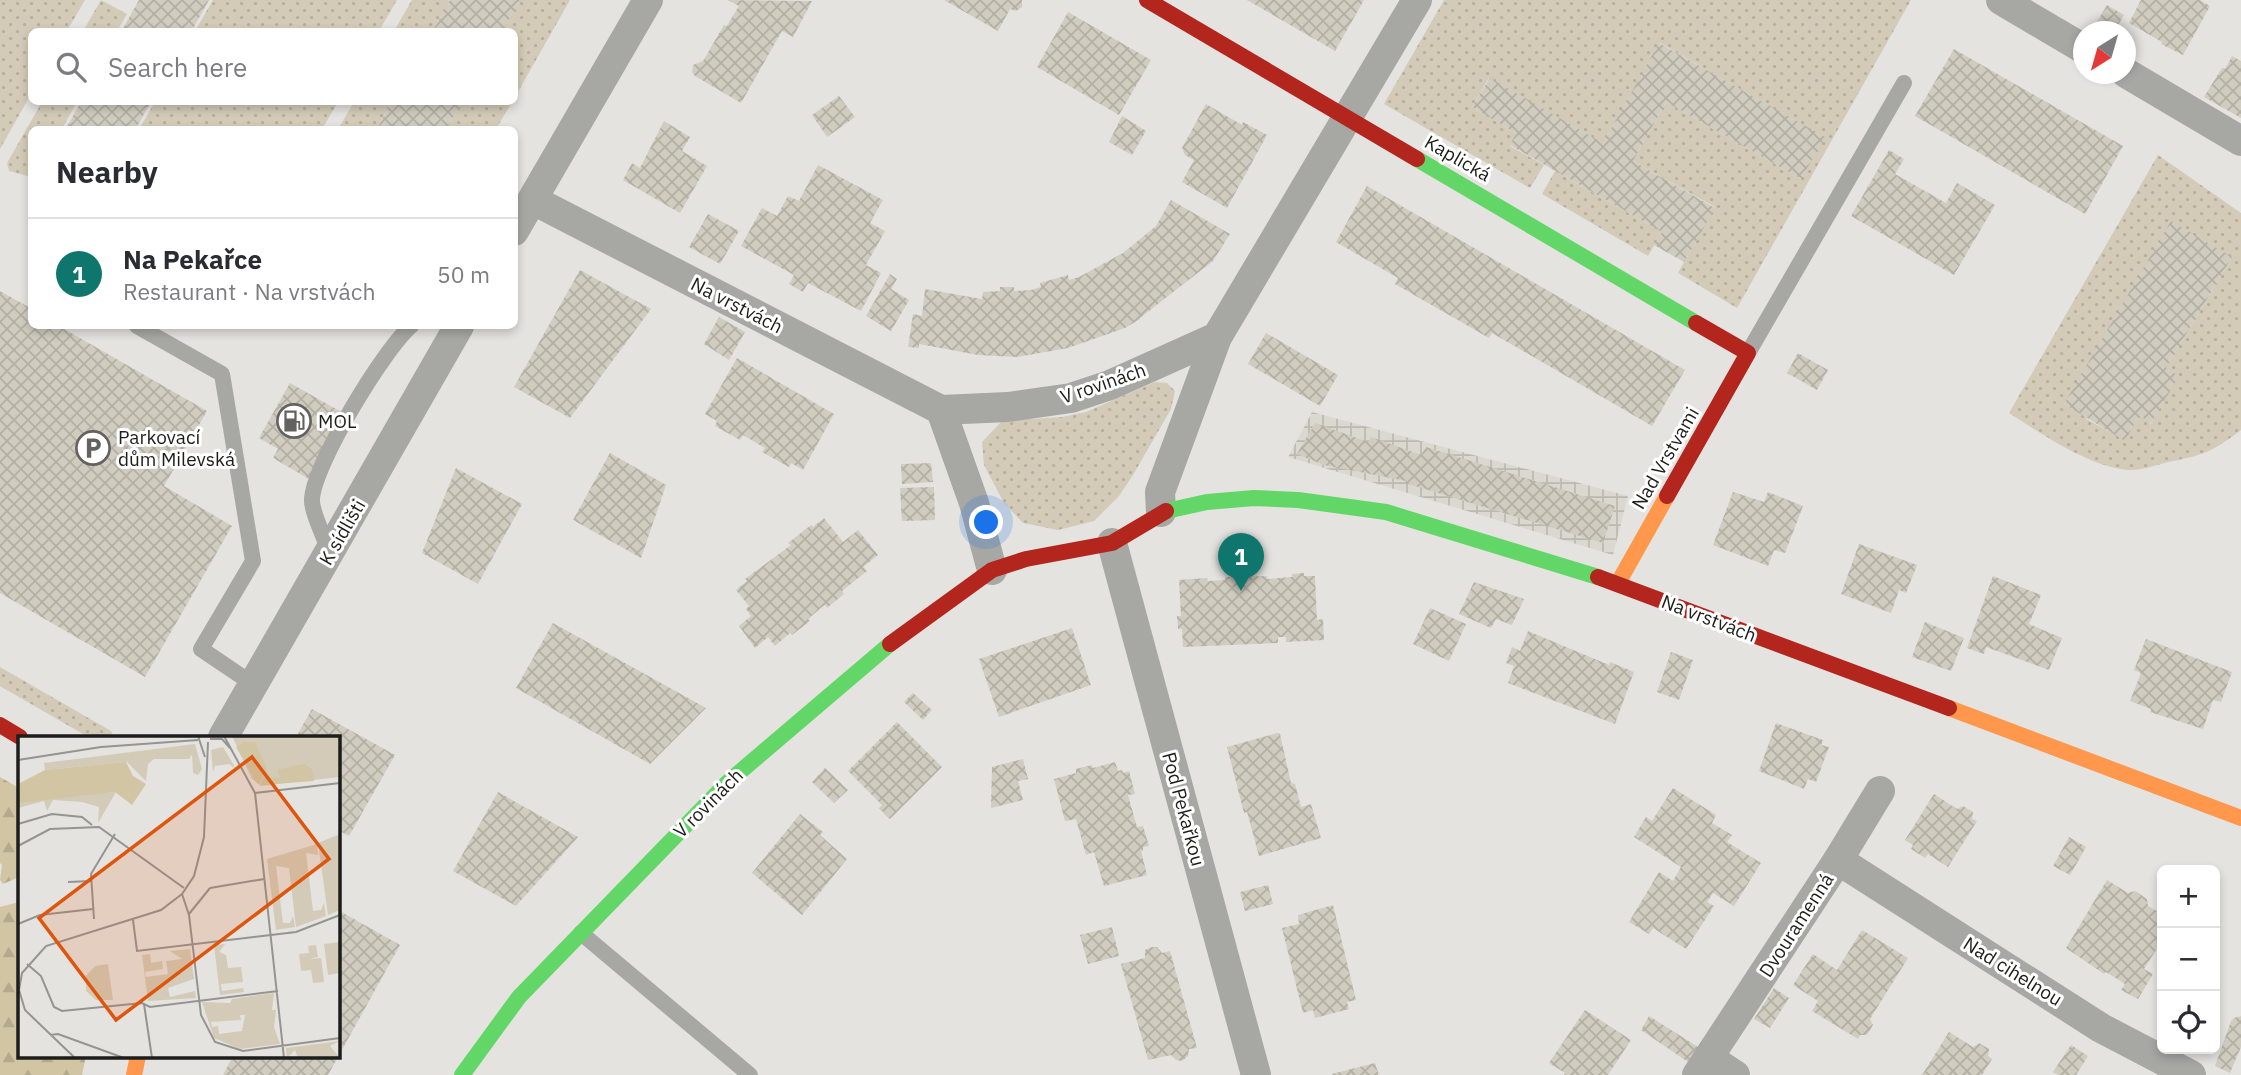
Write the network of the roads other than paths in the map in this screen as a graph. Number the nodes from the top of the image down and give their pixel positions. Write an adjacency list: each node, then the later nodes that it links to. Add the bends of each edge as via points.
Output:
1 (648, 0): 10 (street)
2 (1147, 0): 8 (street, Kaplická)
3 (1417, 0): 8 (street)
4 (2001, 0): 5 (street)
5 (2073, 43)
6 (2136, 79): 9 (street)
7 (1904, 83): 16 (lane)
8 (1348, 118): 15 (street); 16 (street, Kaplická)
9 (2241, 141)
10 (533, 200): 11 (street); 17 (street, Na vrstvách)
11 (518, 224)
12 (142, 329): 23 (lane, via 222,374 253,561 201,649)
13 (408, 329): 20 (lane, via 329,449 312,500)
14 (457, 329): 20 (street, K sídlišti)
15 (1217, 337): 17 (street, V rovinách, via 1071,398); 18 (street, via 1160,492)
16 (1748, 353): 22 (street, Nad Vrstvami)
17 (941, 410): 21 (street)
18 (1161, 512): 19 (street, V rovinách); 22 (street, Na vrstvách, via 1254,498 1386,512)
19 (1112, 542): 21 (street, V rovinách); 34 (street, Pod Pekařkou)
20 (330, 553): 23 (street, K sídlišti)
21 (992, 570): 30 (street, V rovinách, via 899,637 728,782)
22 (1618, 583): 28 (street, Na vrstvách)
23 (253, 684): 26 (street, K sídlišti)
24 (0, 725): 25 (street)
25 (18, 736)
26 (224, 736)
27 (1880, 791): 29 (street, Dvouramenná)
28 (2241, 818)
29 (1838, 860): 31 (street, Dvouramenná); 36 (street, Nad cihelnou, via 2101,1028)
30 (581, 933): 32 (street, V rovinách, via 519,998); 33 (lane)
31 (1703, 1066): 35 (street, Dvouramenná)
32 (462, 1075)
33 (750, 1075)
34 (1256, 1075)
35 (1735, 1075)
36 (2192, 1075)

